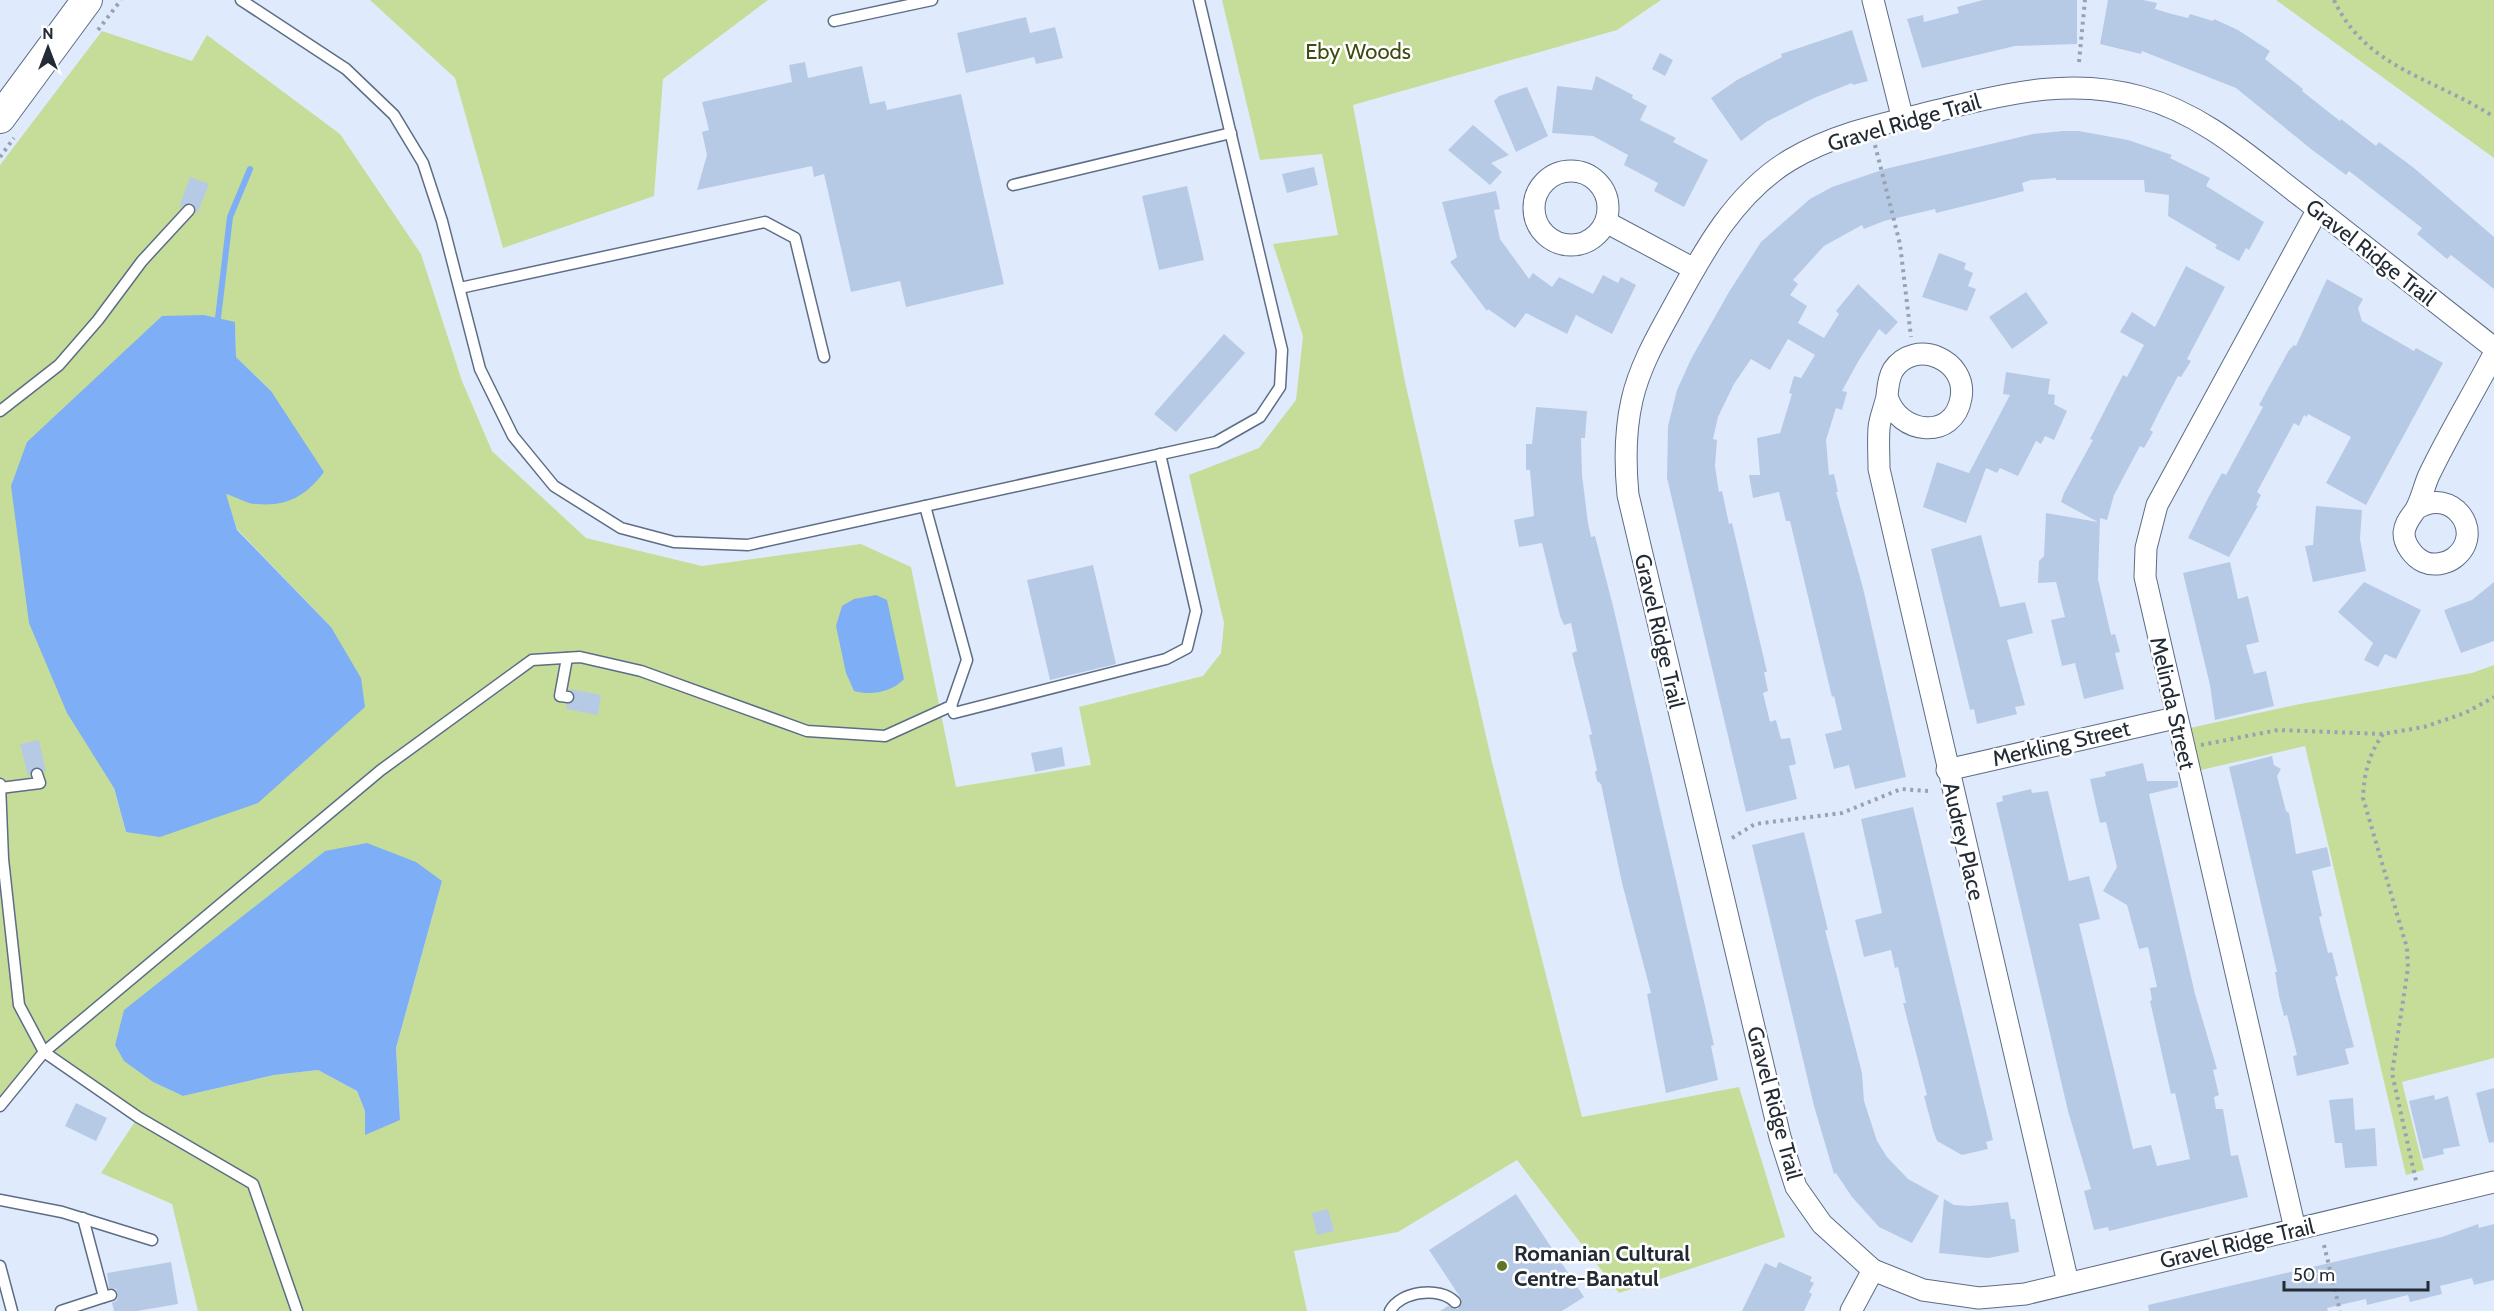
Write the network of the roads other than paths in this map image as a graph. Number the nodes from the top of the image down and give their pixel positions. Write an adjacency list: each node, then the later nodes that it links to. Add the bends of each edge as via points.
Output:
1 (87, 0): 7 (main road)
2 (242, 0): 15 (lane, via 346,69 394,115 423,163)
3 (932, 0): 6 (lane)
4 (1199, 0): 9 (lane)
5 (1873, 0): 8 (street)
6 (834, 21)
7 (0, 118)
8 (1903, 120): 11 (street, Gravel Ridge Trail, via 2036,89 2073,86 2142,97 2205,123); 14 (street, Gravel Ridge Trail, via 1834,137 1789,161 1759,183 1726,219)
9 (1231, 133): 10 (lane); 21 (lane, via 1282,350 1280,387 1260,417 1234,432 1216,442)
10 (1012, 185)
11 (2318, 209): 16 (street, Gravel Ridge Trail); 27 (street, Melinda Street, via 2157,505 2146,548 2145,577)
12 (189, 210): 20 (lane, via 142,261 59,365)
13 (1606, 222): 14 (street)
14 (1694, 269): 39 (street, Gravel Ridge Trail, via 1652,347 1632,399 1625,468 1628,495 1779,1137 1796,1186 1822,1224)
15 (460, 288): 18 (lane, via 765,222 795,238); 22 (lane, via 480,369 513,436 554,486 621,528 674,542 747,545)
16 (2494, 348)
17 (2494, 354): 23 (street, via 2430,474)
18 (824, 357)
19 (1887, 396): 28 (street, Audrey Place, via 1879,426 1879,469)
20 (0, 411)
21 (1160, 454): 22 (lane); 26 (lane, via 1196,611 1187,648 1166,659 954,713)
22 (926, 506): 26 (lane, via 967,660)
23 (2416, 509)
24 (567, 658): 25 (lane, via 560,696); 26 (lane, via 580,657 641,671 807,731 885,736); 31 (lane, via 532,660 381,770)
25 (568, 698)
26 (951, 706)
27 (2175, 718): 28 (street, Merkling Street); 36 (street, Melinda Street)
28 (1947, 770): 40 (street, Audrey Place)
29 (37, 774): 30 (lane, via 40,783)
30 (0, 786): 31 (lane, via 3,859 19,1005)
31 (44, 1052): 32 (lane); 44 (lane, via 138,1117 253,1184)
32 (0, 1106)
33 (2494, 1182): 36 (street, Gravel Ridge Trail)
34 (0, 1200): 35 (lane)
35 (83, 1218): 37 (lane); 43 (lane, via 107,1296)
36 (2295, 1229): 40 (street, Gravel Ridge Trail)
37 (152, 1240)
38 (0, 1266): 42 (lane)
39 (1873, 1270): 40 (street, Gravel Ridge Trail, via 1923,1290 1979,1298 2025,1294); 46 (street)
40 (2068, 1283)
41 (1455, 1302): 45 (lane, via 1448,1294 1430,1292 1403,1299)
42 (12, 1311)
43 (61, 1311)
44 (297, 1311)
45 (1390, 1311)
46 (1851, 1311)

